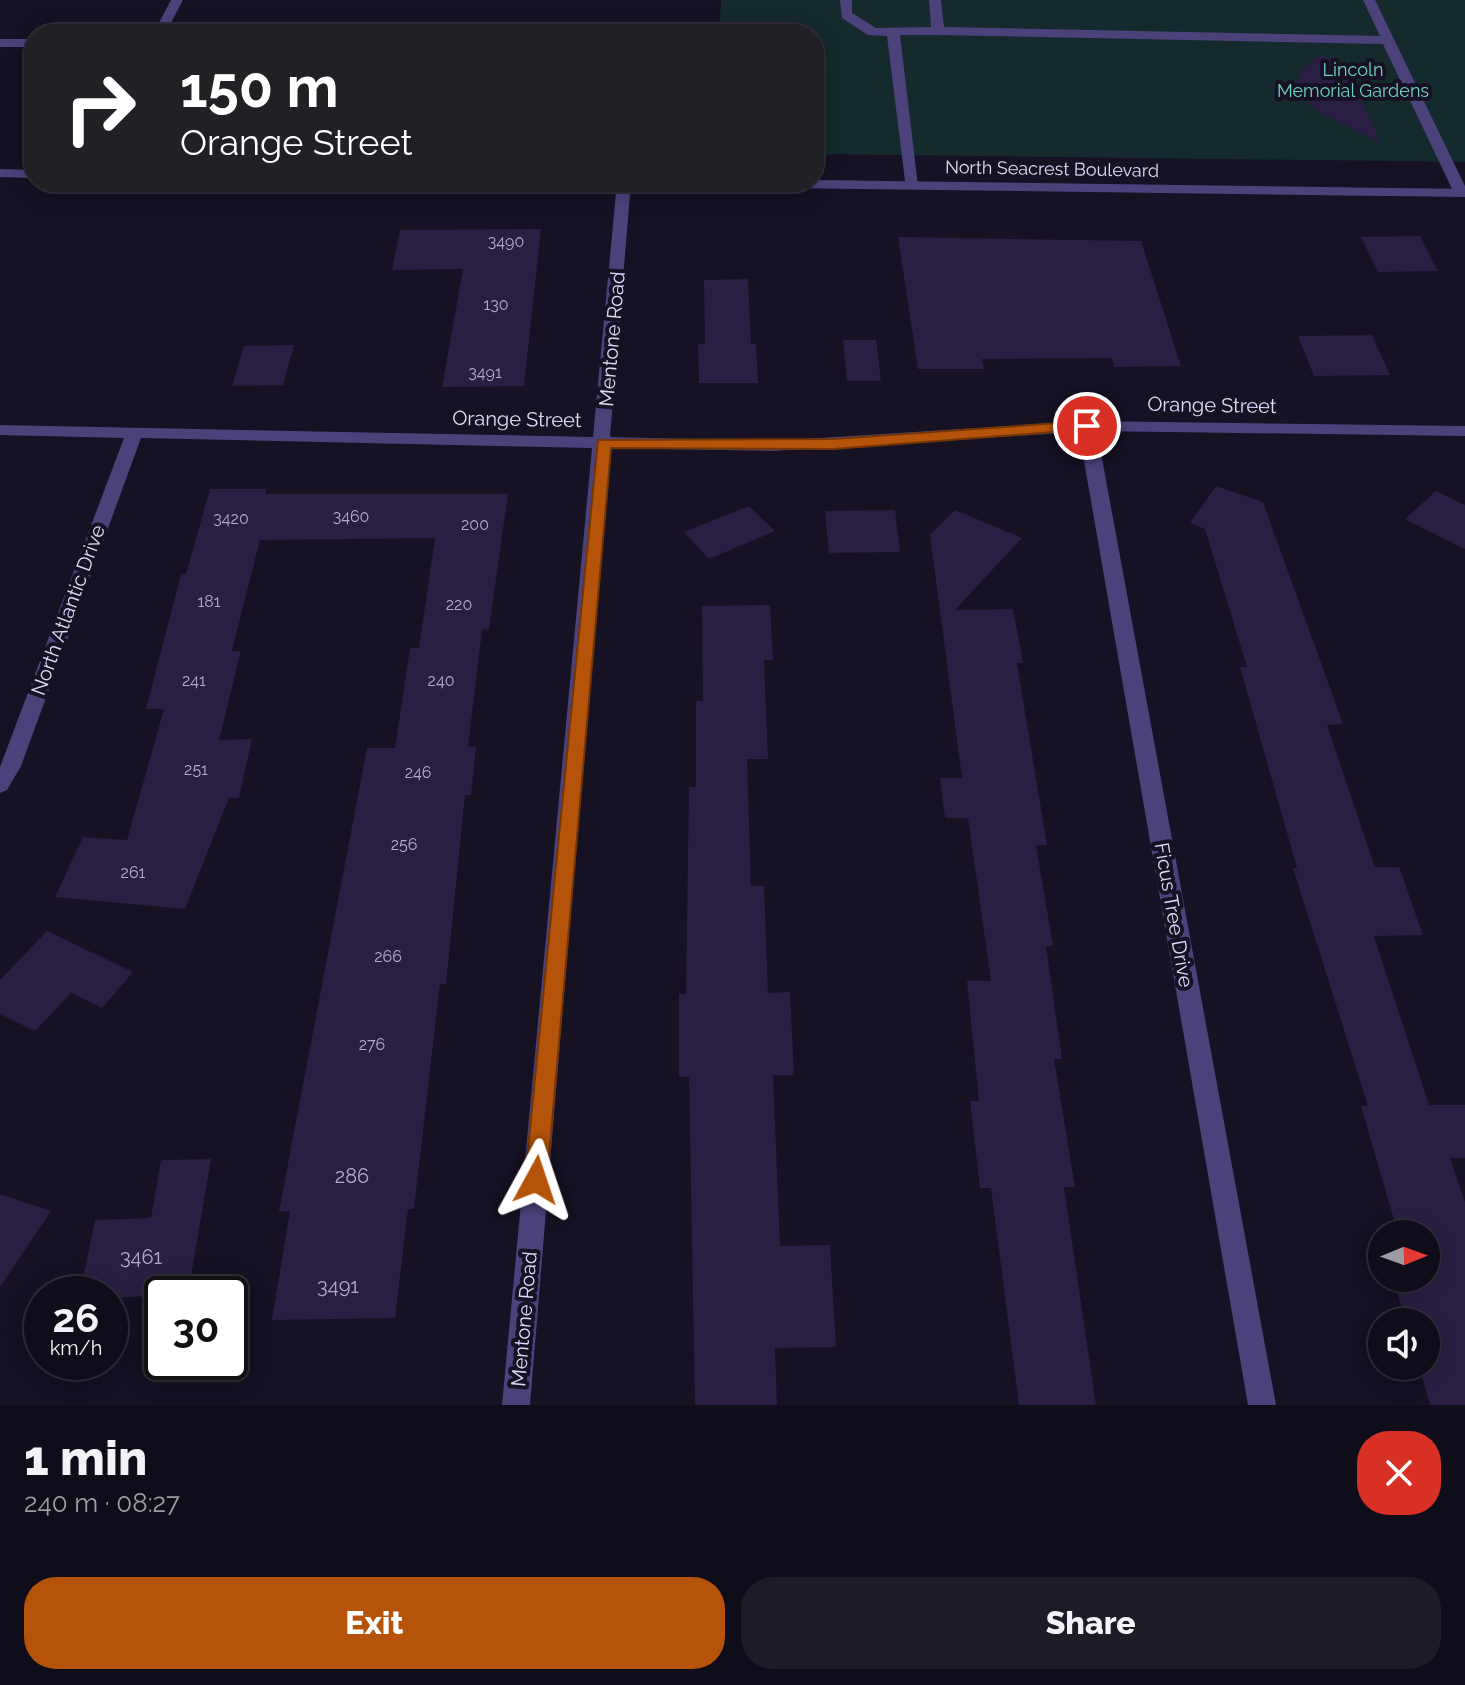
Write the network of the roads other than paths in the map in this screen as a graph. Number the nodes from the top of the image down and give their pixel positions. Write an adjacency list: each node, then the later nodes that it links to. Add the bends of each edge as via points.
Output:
1 (177, 0): 5 (street)
2 (846, 0): 7 (street, via 846,15 873,32)
3 (935, 0): 6 (street)
4 (1369, 0): 8 (street)
5 (164, 24)
6 (938, 31): 7 (street); 8 (street)
7 (893, 32): 14 (street)
8 (1388, 40): 16 (street)
9 (0, 43): 10 (street)
10 (24, 43)
11 (0, 173): 12 (street)
12 (24, 174)
13 (824, 185): 14 (street, North Seacrest Boulevard)
14 (911, 186): 16 (street, North Seacrest Boulevard)
15 (623, 192): 21 (street, Mentone Road)
16 (1463, 193)
17 (1087, 426): 19 (street, Orange Street); 21 (street, Orange Street, via 834,444); 24 (street, Ficus Tree Drive)
18 (0, 430): 20 (street, Orange Street)
19 (1465, 431)
20 (134, 433): 21 (street, Orange Street); 22 (street, North Atlantic Drive)
21 (603, 443): 23 (street, Mentone Road)
22 (0, 785)
23 (516, 1405)
24 (1262, 1405)

